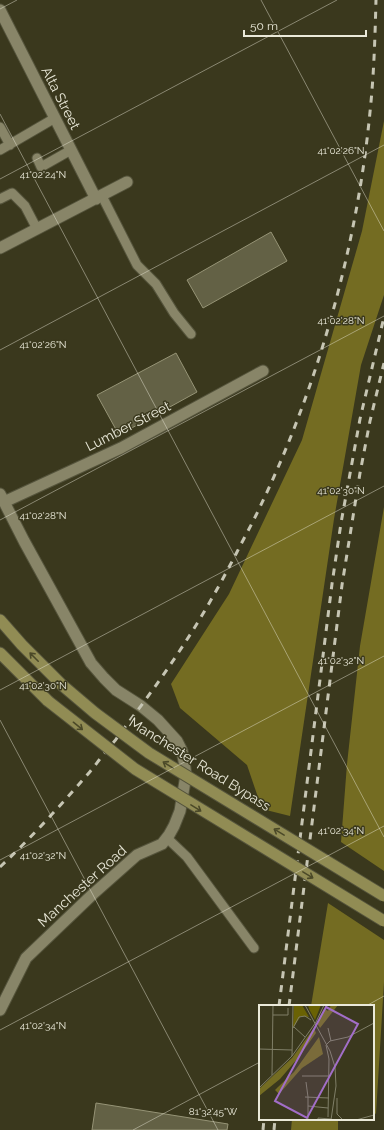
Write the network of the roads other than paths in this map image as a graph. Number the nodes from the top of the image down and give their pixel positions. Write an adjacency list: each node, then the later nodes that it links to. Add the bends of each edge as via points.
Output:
1 (0, 10): 2 (street, Alta Street)
2 (55, 118): 4 (lane); 6 (street, Alta Street)
3 (0, 127): 4 (lane)
4 (10, 145): 5 (lane)
5 (0, 150)
6 (71, 150): 7 (lane, via 41,167); 9 (street, Alta Street)
7 (36, 158)
8 (127, 182): 9 (street)
9 (99, 197): 11 (street); 13 (lane, via 137,265 156,284)
10 (0, 199): 11 (lane, via 12,193 25,206)
11 (37, 229): 12 (street)
12 (0, 248)
13 (191, 334)
14 (262, 371): 15 (street, Lumber Street, via 121,448)
15 (2, 498): 18 (street, Manchester Road, via 91,663 116,690 158,720 177,741 186,775 180,811)
16 (0, 620): 19 (main road, Manchester Road Bypass, one-way to 16, bridge, via 149,753 62,685)
17 (0, 653): 20 (main road, one-way to 20, bridge, via 48,701 135,769)
18 (167, 838): 21 (lane, via 187,857); 22 (street, Manchester Road, via 162,844 137,855 26,958)
19 (384, 896)
20 (384, 921)
21 (254, 948)
22 (0, 1010)

